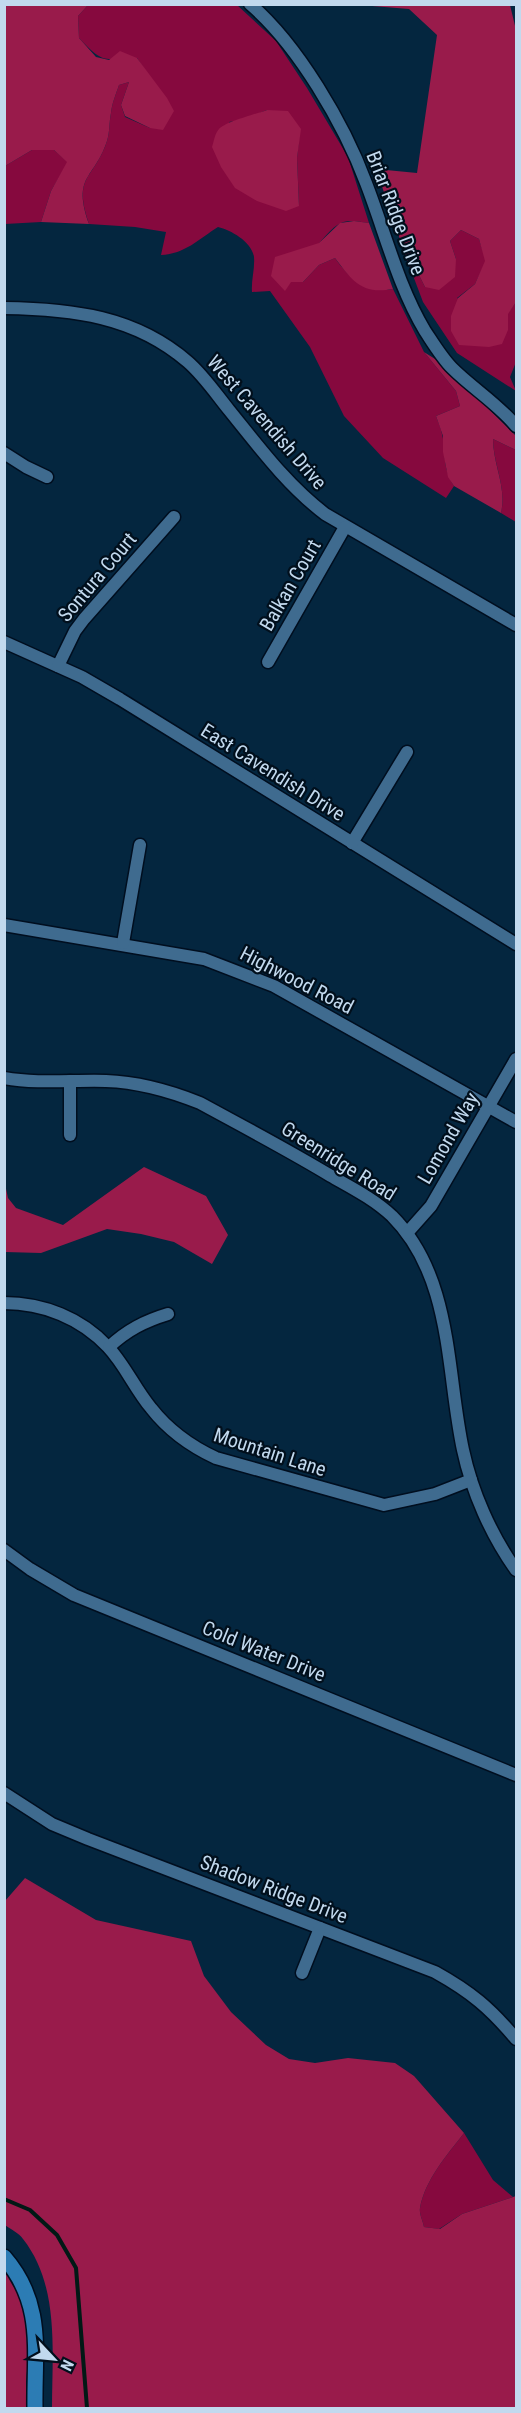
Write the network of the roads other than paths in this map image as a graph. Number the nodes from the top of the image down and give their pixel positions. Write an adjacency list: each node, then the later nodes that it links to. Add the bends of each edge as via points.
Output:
1 (250, 4): 3 (street, Briar Ridge Drive, via 296,55 333,114 365,179 404,288 425,330 450,367)
2 (4, 308): 7 (street, West Cavendish Drive, via 68,310 99,316 166,345 189,363 307,500)
3 (516, 426)
4 (4, 453): 5 (street)
5 (47, 477)
6 (174, 517): 11 (street, Sontura Court, via 84,619)
7 (345, 527): 8 (street, West Cavendish Drive); 10 (street, Balkan Court)
8 (516, 625)
9 (4, 642): 11 (street, East Cavendish Drive)
10 (268, 662)
11 (58, 666): 13 (street, East Cavendish Drive, via 120,699)
12 (407, 752): 13 (street)
13 (352, 843): 17 (street, East Cavendish Drive)
14 (140, 845): 16 (street)
15 (4, 925): 16 (street, Highwood Road)
16 (123, 943): 21 (street, Highwood Road, via 204,959 274,986)
17 (516, 944)
18 (516, 1059): 21 (street, Lomond Way)
19 (4, 1078): 20 (street, Greenridge Road)
20 (69, 1081): 23 (street); 24 (street, Greenridge Road, via 128,1082 200,1103 371,1199)
21 (490, 1106): 22 (street, Highwood Road); 24 (street, Lomond Way, via 431,1206)
22 (516, 1122)
23 (70, 1135)
24 (407, 1233): 28 (street, Greenridge Road, via 420,1252 436,1292)
25 (4, 1303): 27 (street, Mountain Lane, via 61,1313)
26 (168, 1314): 27 (street, via 142,1322)
27 (109, 1347): 28 (street, Mountain Lane, via 168,1427 193,1447 216,1458 384,1505 435,1494)
28 (471, 1480): 30 (street, Greenridge Road, via 493,1531)
29 (4, 1550): 31 (street, Cold Water Drive, via 74,1595)
30 (516, 1570)
31 (516, 1775)
32 (4, 1793): 33 (street, Shadow Ridge Drive, via 52,1824)
33 (320, 1928): 34 (street); 35 (street, Shadow Ridge Drive, via 435,1972 492,2010)
34 (302, 1973)
35 (516, 2039)
36 (4, 2257): 37 (main road, via 28,2297 36,2331)
37 (35, 2409)

